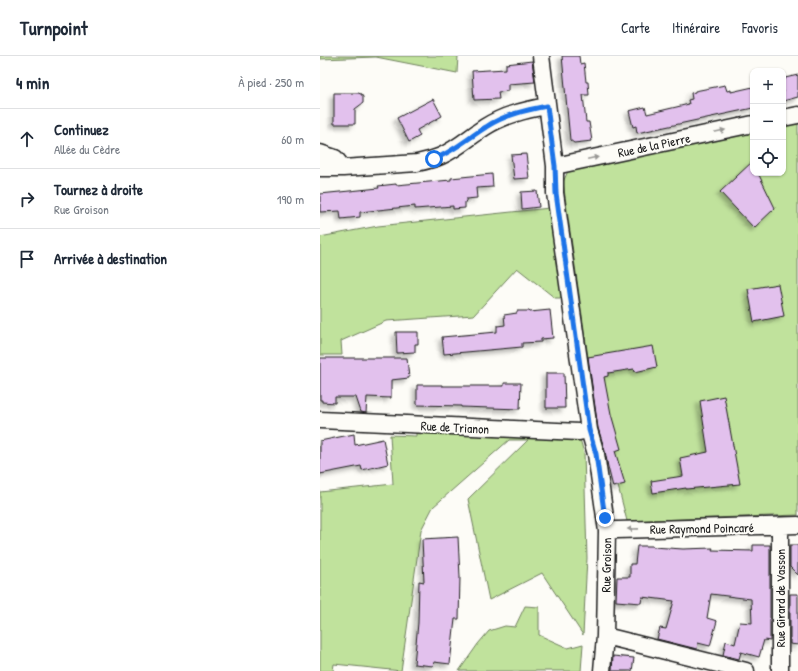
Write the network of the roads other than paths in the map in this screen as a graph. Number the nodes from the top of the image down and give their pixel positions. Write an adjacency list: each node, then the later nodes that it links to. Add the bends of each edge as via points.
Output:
1 (541, 56): 2 (street, Rue Groison)
2 (547, 106): 7 (street, Rue Groison); 9 (street, via 521,112 486,126 450,152 434,159 418,163)
3 (798, 115): 4 (street)
4 (786, 117)
5 (750, 125): 7 (street, Rue de la Pierre, one-way to 5)
6 (320, 153): 9 (street, via 335,158)
7 (555, 166): 11 (street, Rue Groison, via 556,193)
8 (320, 168): 9 (street)
9 (342, 168)
10 (320, 420): 11 (street, Rue de Trianon, via 579,432)
11 (589, 430): 14 (street, Rue Groison, via 596,454)
12 (798, 525): 13 (street, Rue Raymond Poincaré)
13 (780, 526): 14 (street, Rue Raymond Poincaré, one-way to 14); 18 (street, Rue Girard de Vasson)
14 (607, 531): 15 (street, Rue Groison)
15 (605, 636): 16 (street, Rue Groison); 17 (street)
16 (602, 671)
17 (746, 671)
18 (780, 671)

